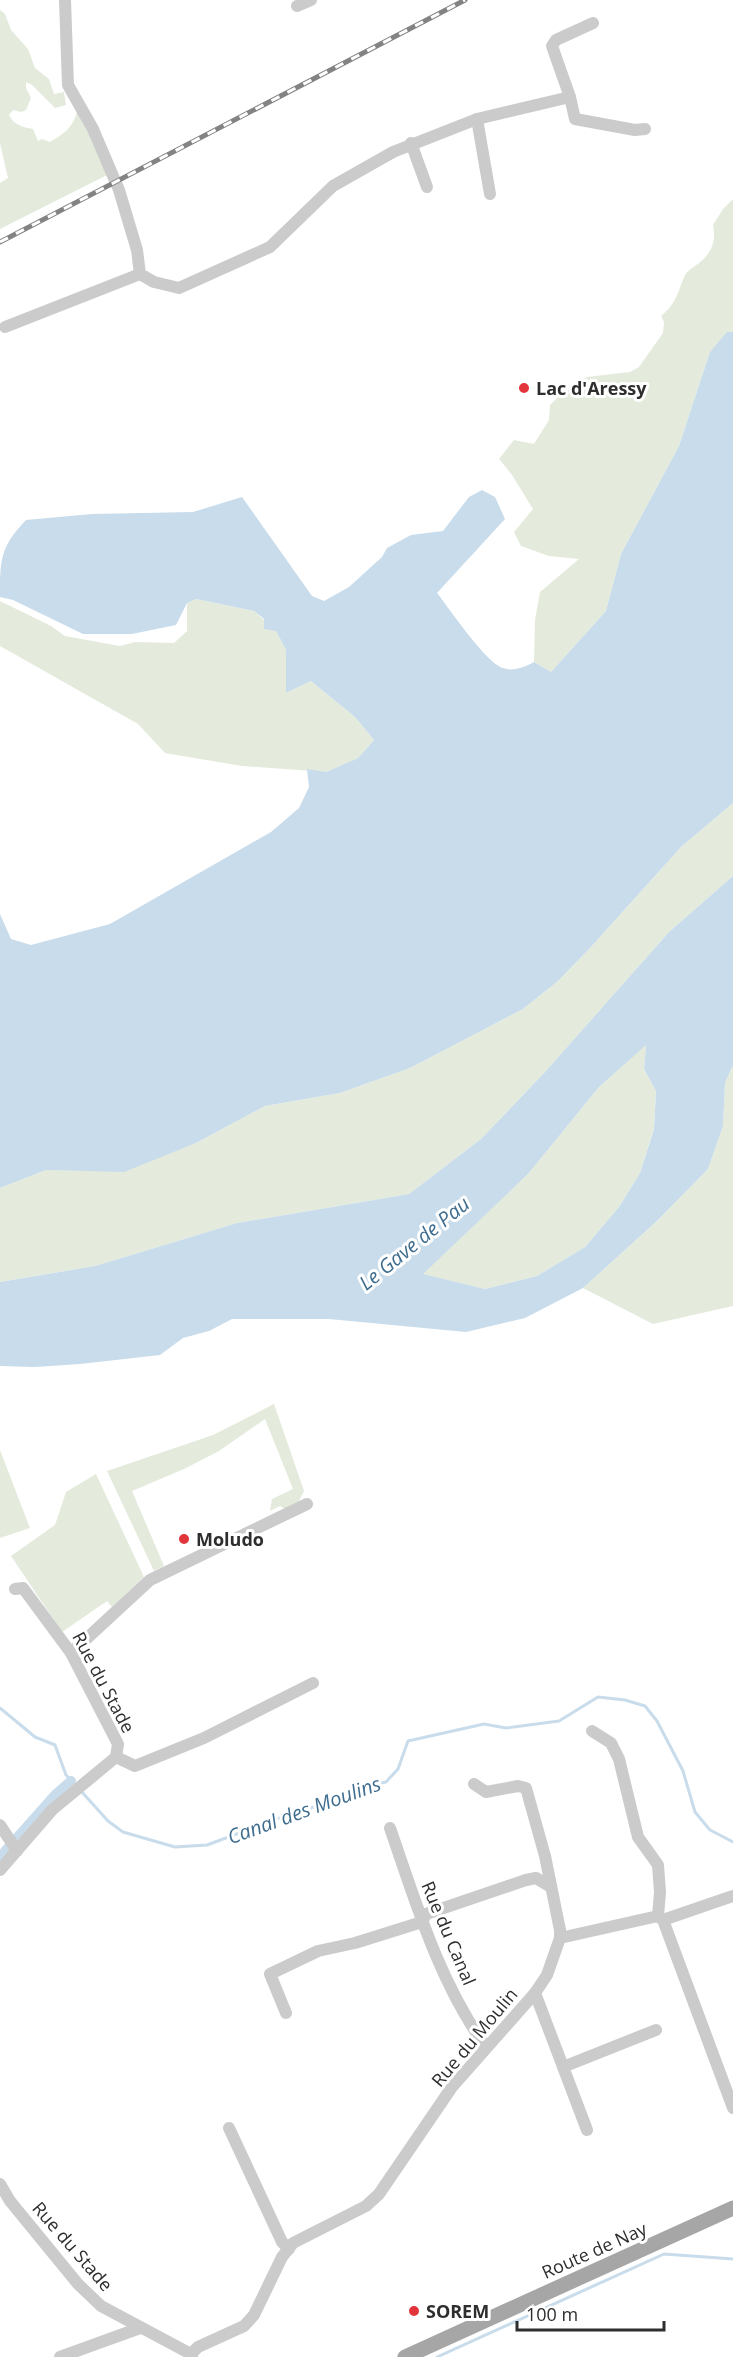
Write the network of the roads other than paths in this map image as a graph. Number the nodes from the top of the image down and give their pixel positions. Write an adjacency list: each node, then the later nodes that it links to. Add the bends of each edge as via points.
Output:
1 (65, 0): 11 (street, via 68,85 93,129 119,190)
2 (311, 0): 3 (street)
3 (297, 6)
4 (593, 23): 5 (street, via 556,40 552,46)
5 (570, 97): 6 (street); 7 (street, via 575,119)
6 (477, 119): 8 (street); 10 (street)
7 (645, 129)
8 (411, 143): 9 (street); 11 (street, via 333,186 270,246 179,288)
9 (427, 187)
10 (490, 194)
11 (140, 274): 12 (street)
12 (5, 327)
13 (307, 1504): 15 (street, via 150,1580)
14 (15, 1589): 15 (street, Rue du Stade, via 23,1588)
15 (71, 1653): 18 (street, Rue du Stade, via 118,1744)
16 (313, 1683): 18 (street, via 204,1738 135,1766)
17 (592, 1731): 28 (street, via 611,1743 619,1759 638,1837 658,1865)
18 (116, 1757): 22 (street, Rue du Stade)
19 (474, 1784): 23 (street, via 486,1792 526,1788)
20 (0, 1825): 22 (street)
21 (390, 1828): 29 (street, Rue du Canal)
22 (14, 1846): 24 (street, Rue du Stade)
23 (545, 1859): 25 (street); 26 (street)
24 (0, 1870)
25 (532, 1879): 26 (street); 29 (street, via 426,1914)
26 (551, 1887): 30 (street)
27 (733, 1896): 28 (street)
28 (661, 1918): 30 (street); 36 (street)
29 (422, 1922): 32 (street, via 318,1951 270,1974); 34 (street, Rue du Canal, via 469,2022)
30 (560, 1938): 31 (street, Rue du Moulin, via 547,1976)
31 (535, 1993): 34 (street, Rue du Moulin); 35 (street)
32 (286, 2013)
33 (656, 2030): 35 (street)
34 (486, 2047): 41 (street, Rue du Moulin, via 452,2087 379,2194 366,2206 293,2243)
35 (563, 2067): 38 (street)
36 (733, 2108)
37 (229, 2128): 41 (street, via 282,2242)
38 (587, 2130)
39 (0, 2184): 42 (street, Rue du Stade, via 78,2284 101,2306)
40 (733, 2208): 45 (main road, Route de Nay)
41 (289, 2249): 43 (street, Rue du Moulin, via 254,2315 244,2326 198,2348)
42 (140, 2328): 43 (street, Rue du Stade); 44 (street)
43 (191, 2356)
44 (60, 2357)
45 (405, 2357)

